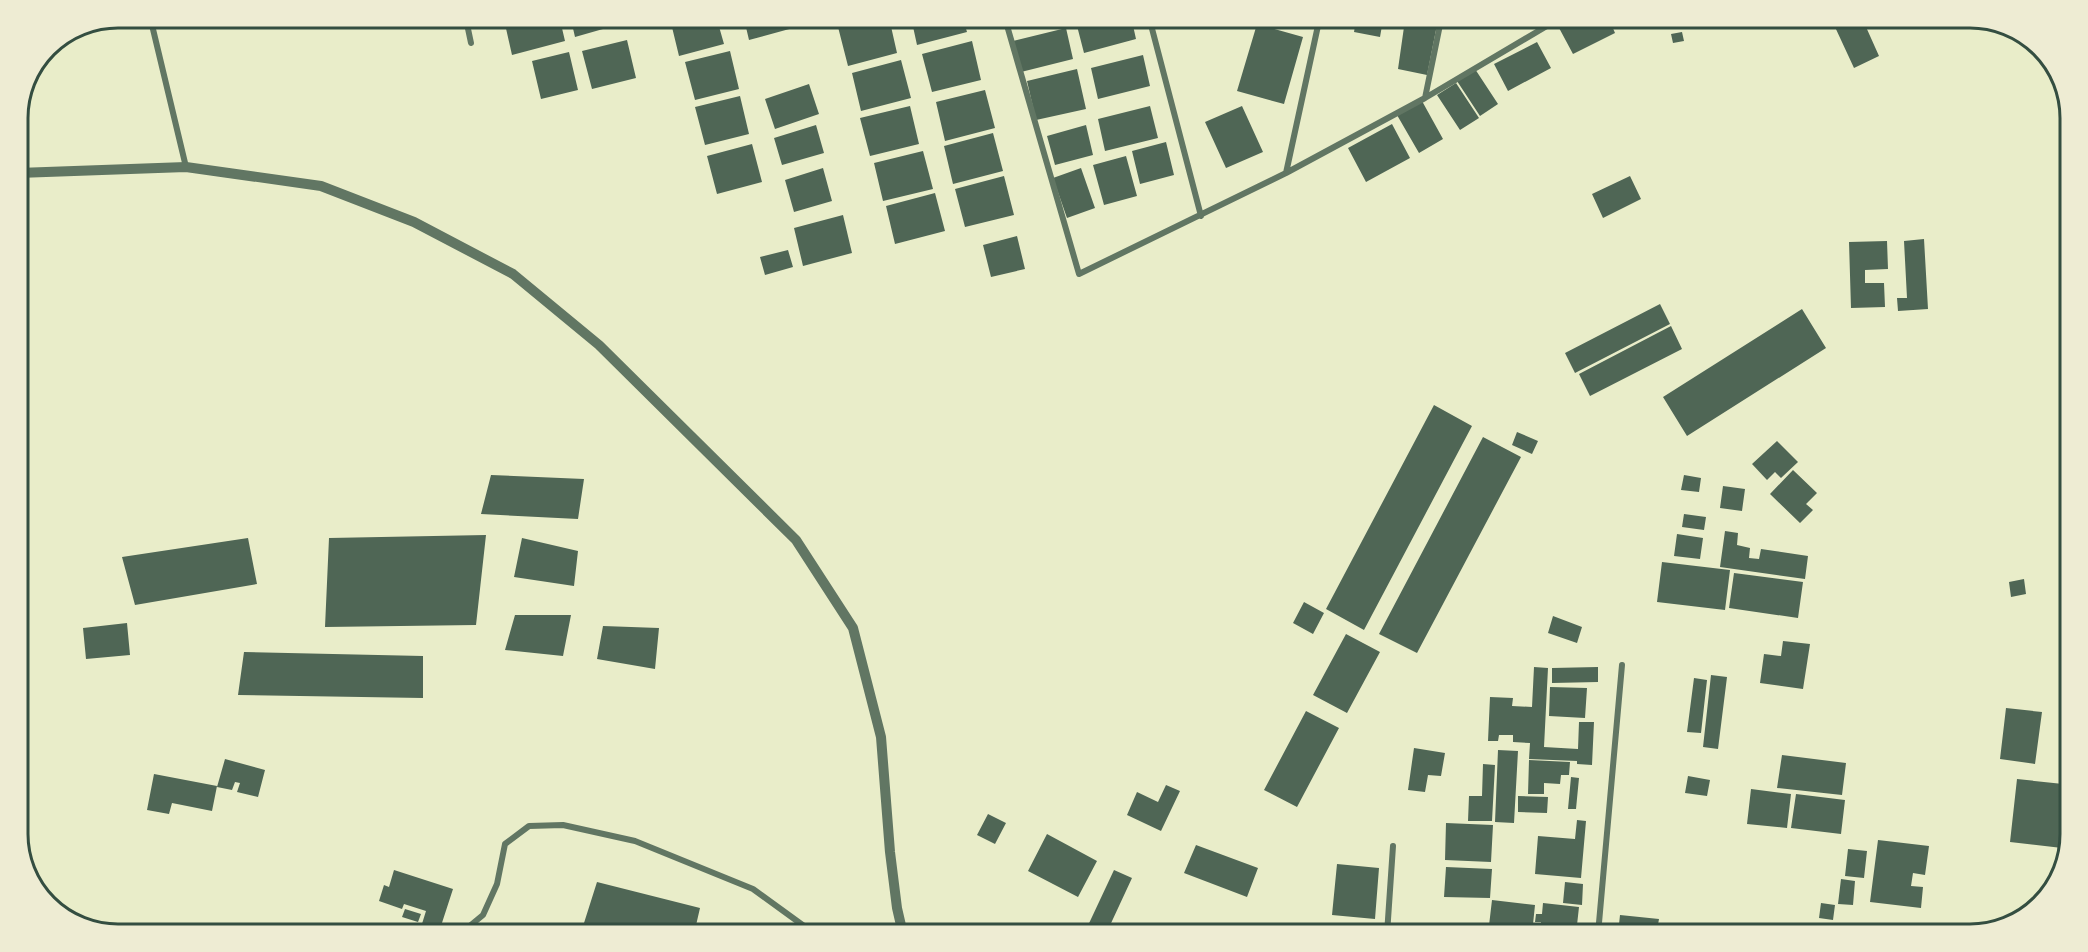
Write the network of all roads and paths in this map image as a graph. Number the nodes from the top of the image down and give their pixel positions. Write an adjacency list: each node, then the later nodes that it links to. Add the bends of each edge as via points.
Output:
1 (153, 28): 10 (street)
2 (468, 28): 8 (street)
3 (1008, 28): 13 (street, via 1079,274)
4 (1152, 28): 13 (street)
5 (1318, 28): 12 (street)
6 (1439, 28): 9 (street)
7 (1543, 28): 9 (street)
8 (471, 43)
9 (1425, 98): 12 (street)
10 (186, 167): 11 (street); 18 (street, via 321,186 414,222 513,274 599,345 796,540 853,628 881,737 890,852)
11 (29, 173)
12 (1287, 173): 13 (street)
13 (1201, 216)
14 (1622, 665): 20 (street)
15 (1393, 846): 19 (street)
16 (472, 924): 17 (street, via 483,915 497,884 505,844 529,826 563,825 635,841 753,889)
17 (801, 924)
18 (901, 924)
19 (1388, 924)
20 (1599, 924)

